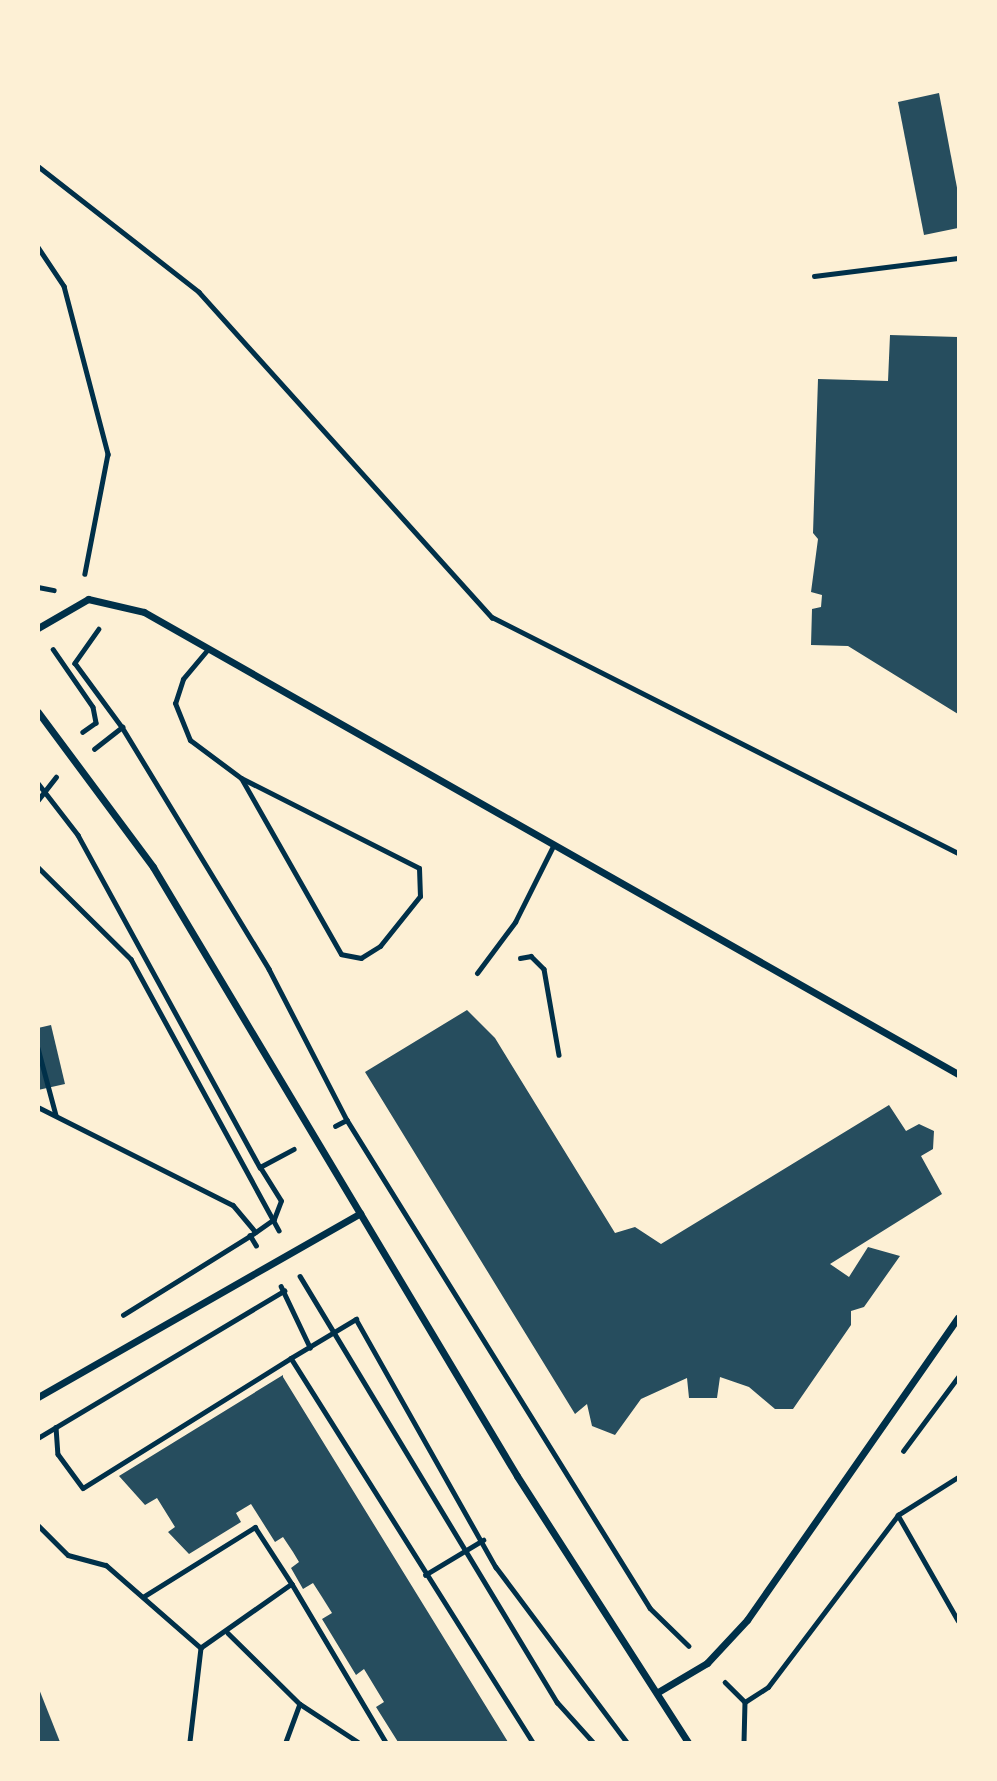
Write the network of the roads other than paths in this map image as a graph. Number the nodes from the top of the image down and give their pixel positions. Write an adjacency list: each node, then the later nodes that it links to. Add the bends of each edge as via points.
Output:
1 (958, 258): 2 (lane)
2 (814, 276)
3 (39, 628): 4 (street, via 79,602 107,600 144,612)
4 (208, 649): 6 (lane, via 179,688 176,719 190,740); 7 (street)
5 (38, 712): 10 (street, via 153,867)
6 (242, 778): 6 (lane, via 419,868 420,896 380,946 361,958 341,954)
7 (554, 844): 8 (lane, via 515,922); 9 (street)
8 (477, 973)
9 (958, 1074)
10 (360, 1213): 12 (street); 13 (street, via 517,1476)
11 (958, 1317): 13 (street, via 747,1620 707,1663)
12 (38, 1397)
13 (658, 1692): 14 (street)
14 (688, 1742)

